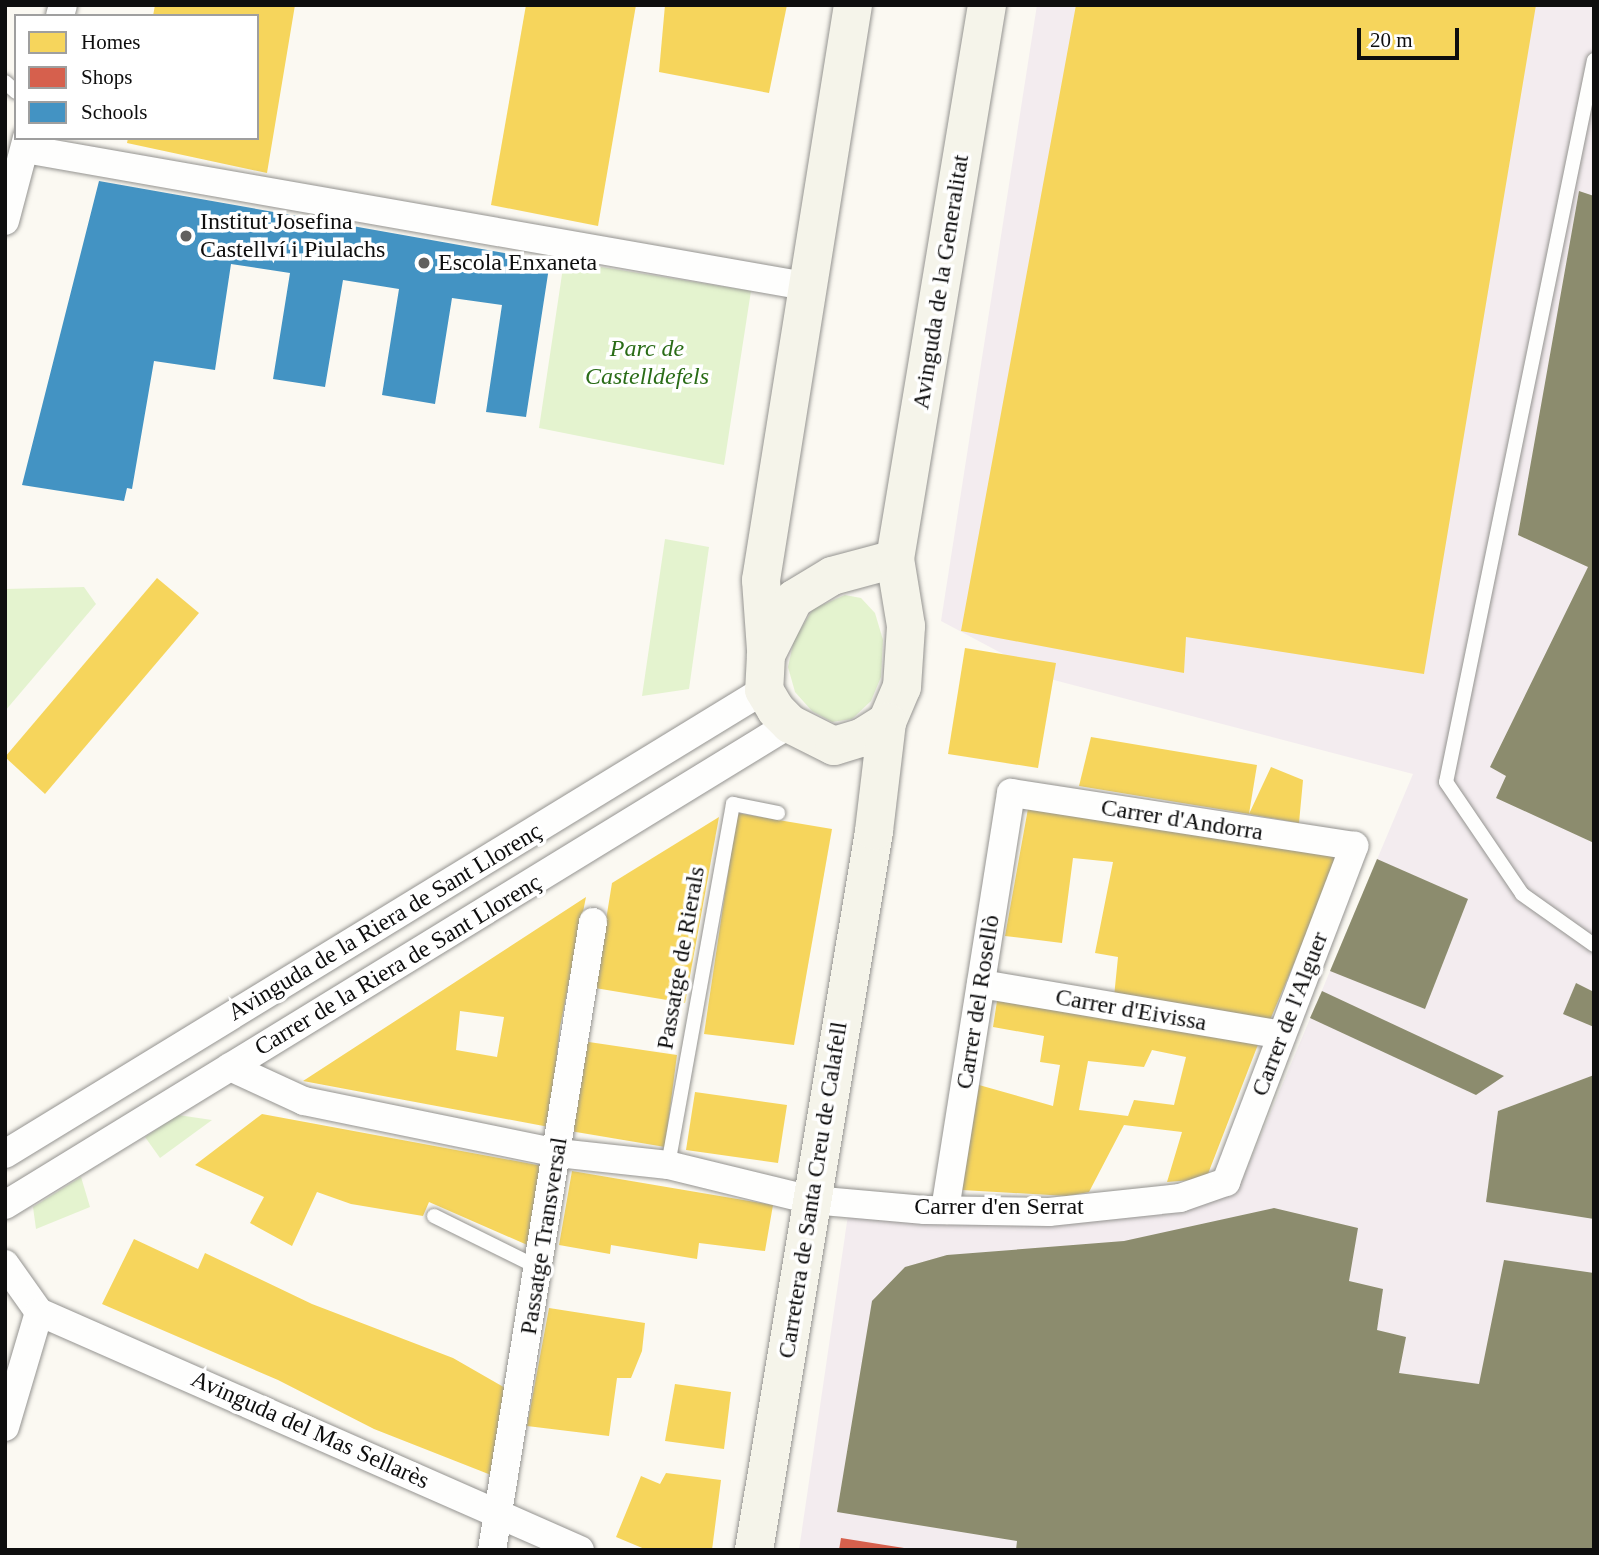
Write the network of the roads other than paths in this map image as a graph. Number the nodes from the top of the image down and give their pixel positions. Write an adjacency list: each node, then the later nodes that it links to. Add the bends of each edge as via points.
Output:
1 (853, 5): 6 (street)
2 (987, 5): 7 (street, Avinguda de la Generalitat)
3 (1594, 60): 19 (lane, via 1446,782 1522,894)
4 (26, 144): 5 (street); 6 (street)
5 (5, 221)
6 (805, 286): 10 (street, via 761,580)
7 (895, 559): 8 (street); 9 (street, Avinguda de la Generalitat)
8 (853, 571): 9 (street, via 879,582); 10 (street, via 832,576 794,599)
9 (900, 606): 11 (street, via 906,626 905,662 902,687)
10 (765, 672): 12 (street); 24 (street, Avinguda de la Riera de Sant Llorenç)
11 (887, 722): 13 (street, via 861,738); 16 (street, Carretera de Santa Creu de Calafell)
12 (790, 724): 13 (street); 22 (street, Carrer de la Riera de Sant Llorenç)
13 (834, 746): 16 (street, Carretera de Santa Creu de Calafell, via 861,794)
14 (1011, 793): 17 (street, Carrer d'Andorra); 20 (street, Carrer del Rosellò)
15 (778, 813): 25 (lane, Passatge de Rierals, via 733,804)
16 (874, 831): 27 (street, Carretera de Santa Creu de Calafell)
17 (1354, 846): 21 (street, Carrer de l'Alguer)
18 (593, 922): 23 (street, Passatge Transversal)
19 (1594, 944)
20 (981, 984): 21 (street, Carrer d'Eivissa); 29 (street, Carrer del Rosellò)
21 (1281, 1035): 26 (street, Carrer de l'Alguer)
22 (230, 1067): 23 (street, Carrer d'en Serrat, via 304,1101); 28 (street, Carrer de la Riera de Sant Llorenç)
23 (558, 1153): 25 (street, Carrer d'en Serrat); 32 (street, Passatge Transversal)
24 (5, 1154)
25 (668, 1165): 27 (street, Carrer d'en Serrat)
26 (1226, 1182): 29 (street, Carrer d'en Serrat, via 1180,1198 1049,1212)
27 (811, 1200): 29 (street, Carrer d'en Serrat); 38 (street, Carretera de Santa Creu de Calafell)
28 (5, 1205)
29 (945, 1210)
30 (435, 1216): 32 (lane)
31 (5, 1264): 33 (street)
32 (539, 1268): 35 (street, Passatge Transversal)
33 (39, 1312): 34 (street); 35 (street, Avinguda del Mas Sellarès)
34 (5, 1427)
35 (498, 1512): 36 (street, Passatge Transversal); 37 (street, Avinguda del Mas Sellarès)
36 (492, 1550)
37 (580, 1550)
38 (754, 1550)

